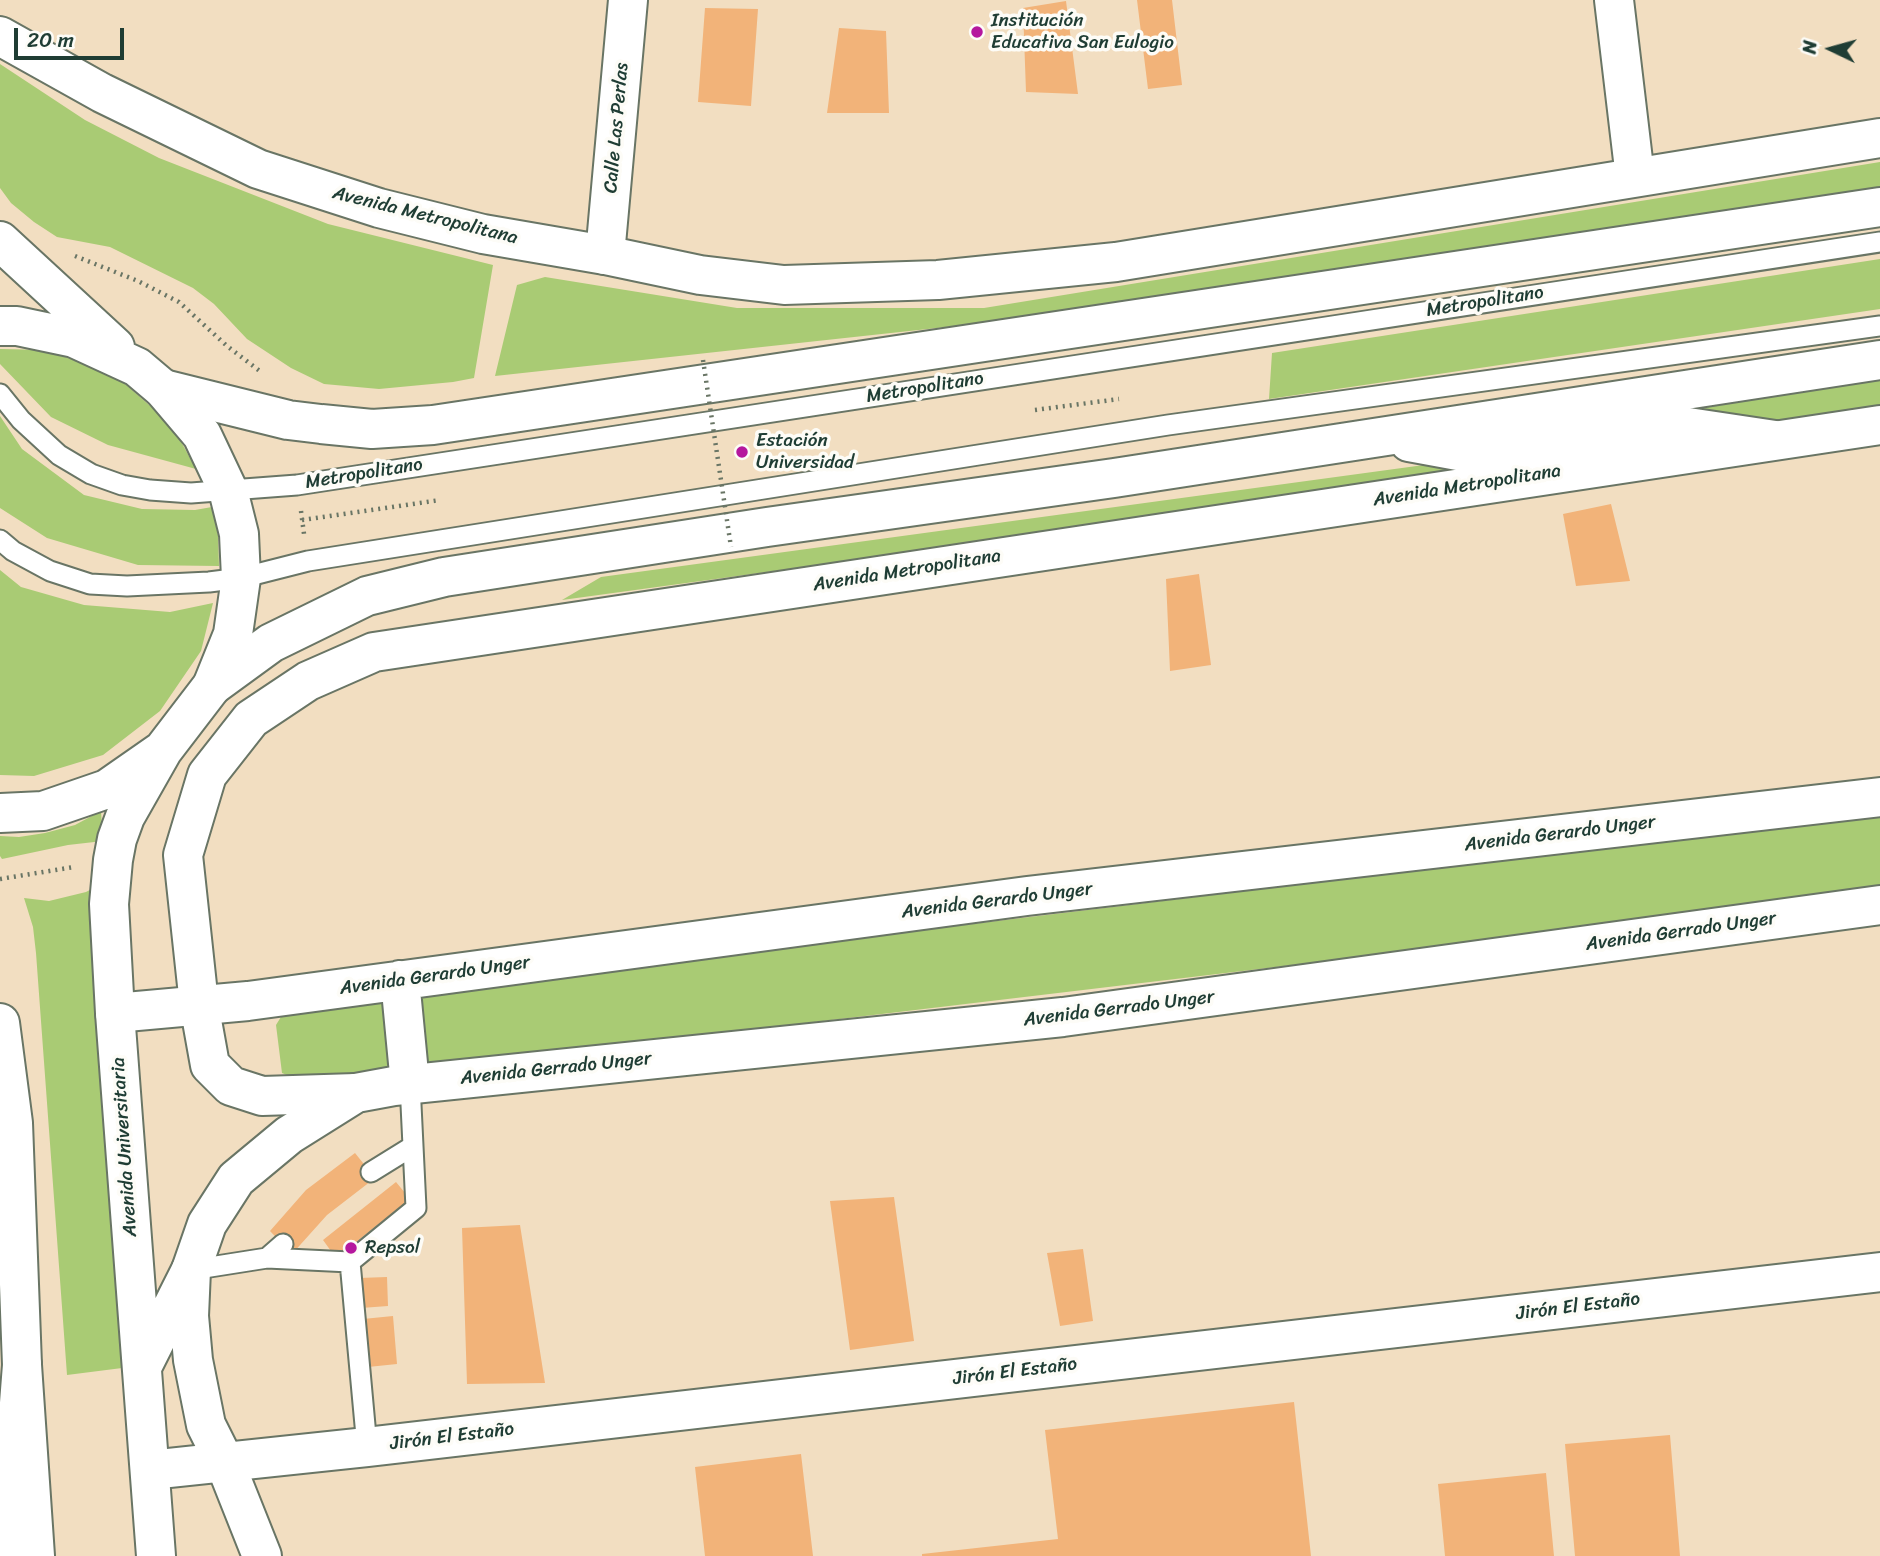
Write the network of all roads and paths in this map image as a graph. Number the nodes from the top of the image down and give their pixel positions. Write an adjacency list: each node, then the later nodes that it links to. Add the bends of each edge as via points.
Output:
1 (628, 0): 10 (main road, Calle Las Perlas)
2 (1614, 0): 5 (main road)
3 (0, 36): 10 (main road, Avenida Metropolitana, via 102,93 258,169 379,208 483,234)
4 (1880, 138): 5 (main road, Avenida Metropolitana)
5 (1635, 177): 10 (main road, Avenida Metropolitana, via 1116,261 938,280 784,285 700,275)
6 (1880, 207): 16 (main road, via 433,425 372,429 288,420)
7 (0, 241): 16 (main road)
8 (1880, 242): 23 (lane, Metropolitano)
9 (68, 253): 15 (path, via 179,302 226,346)
10 (605, 255)
11 (0, 326): 16 (main road, via 74,338)
12 (1880, 326): 29 (lane, via 1168,425)
13 (703, 360): 28 (path, bridge)
14 (1880, 360): 21 (main road)
15 (271, 376)
16 (150, 378): 24 (main road, via 202,435)
17 (0, 394): 24 (lane, Metropolitano, via 59,455 91,474 150,490)
18 (1119, 399): 19 (path)
19 (1035, 411)
20 (1880, 425): 22 (main road, Avenida Metropolitana)
21 (1380, 436): 22 (main road, via 1469,453 1688,427); 31 (main road, via 443,577 367,596 271,643)
22 (1775, 440): 39 (main road, Avenida Metropolitana, via 374,652 308,681 251,719 207,775 183,855)
23 (297, 485): 24 (lane, Metropolitano); 26 (path)
24 (228, 490): 30 (main road, via 239,534)
25 (440, 499): 26 (path)
26 (302, 520): 29 (path)
27 (0, 540): 30 (lane, via 50,571 90,584 141,586)
28 (731, 547)
29 (308, 561): 30 (lane)
30 (241, 578): 31 (main road, via 233,634)
31 (212, 686): 32 (main road)
32 (163, 750): 34 (main road, via 107,789 43,811); 35 (main road, Avenida Universitaria, via 125,817)
33 (1880, 797): 38 (main road, Avenida Gerardo Unger, via 1027,896)
34 (0, 813)
35 (113, 860): 36 (path); 40 (main road, Avenida Universitaria, via 109,904)
36 (0, 879)
37 (1880, 905): 42 (main road, Avenida Gerrado Unger, via 1063,1017)
38 (400, 981): 39 (main road, Avenida Gerardo Unger); 42 (main road)
39 (199, 1004): 40 (main road, Avenida Gerardo Unger); 43 (main road, Avenida Gerrado Unger, via 210,1065 231,1086 262,1096)
40 (115, 1013): 53 (main road, Avenida Universitaria)
41 (0, 1023): 44 (main road)
42 (410, 1084): 43 (main road, Avenida Gerrado Unger); 45 (lane)
43 (356, 1093): 50 (main road, Avenida Gerrado Unger, via 289,1135 236,1179 207,1224)
44 (7, 1117): 52 (main road)
45 (413, 1146): 46 (lane); 49 (lane, via 416,1208)
46 (371, 1172)
47 (283, 1244): 48 (lane)
48 (267, 1258): 49 (lane); 50 (lane)
49 (350, 1262): 54 (lane)
50 (191, 1270): 53 (main road); 55 (main road, via 193,1360 206,1424)
51 (1880, 1272): 54 (main road, Jirón El Estaño)
52 (22, 1365): 57 (main road); 58 (main road)
53 (142, 1367): 56 (main road, Avenida Universitaria)
54 (367, 1447): 55 (main road, Jirón El Estaño)
55 (225, 1463): 56 (main road, Jirón El Estaño); 60 (main road)
56 (149, 1470): 59 (main road, Avenida Universitaria)
57 (7, 1556)
58 (35, 1556)
59 (156, 1556)
60 (262, 1556)

